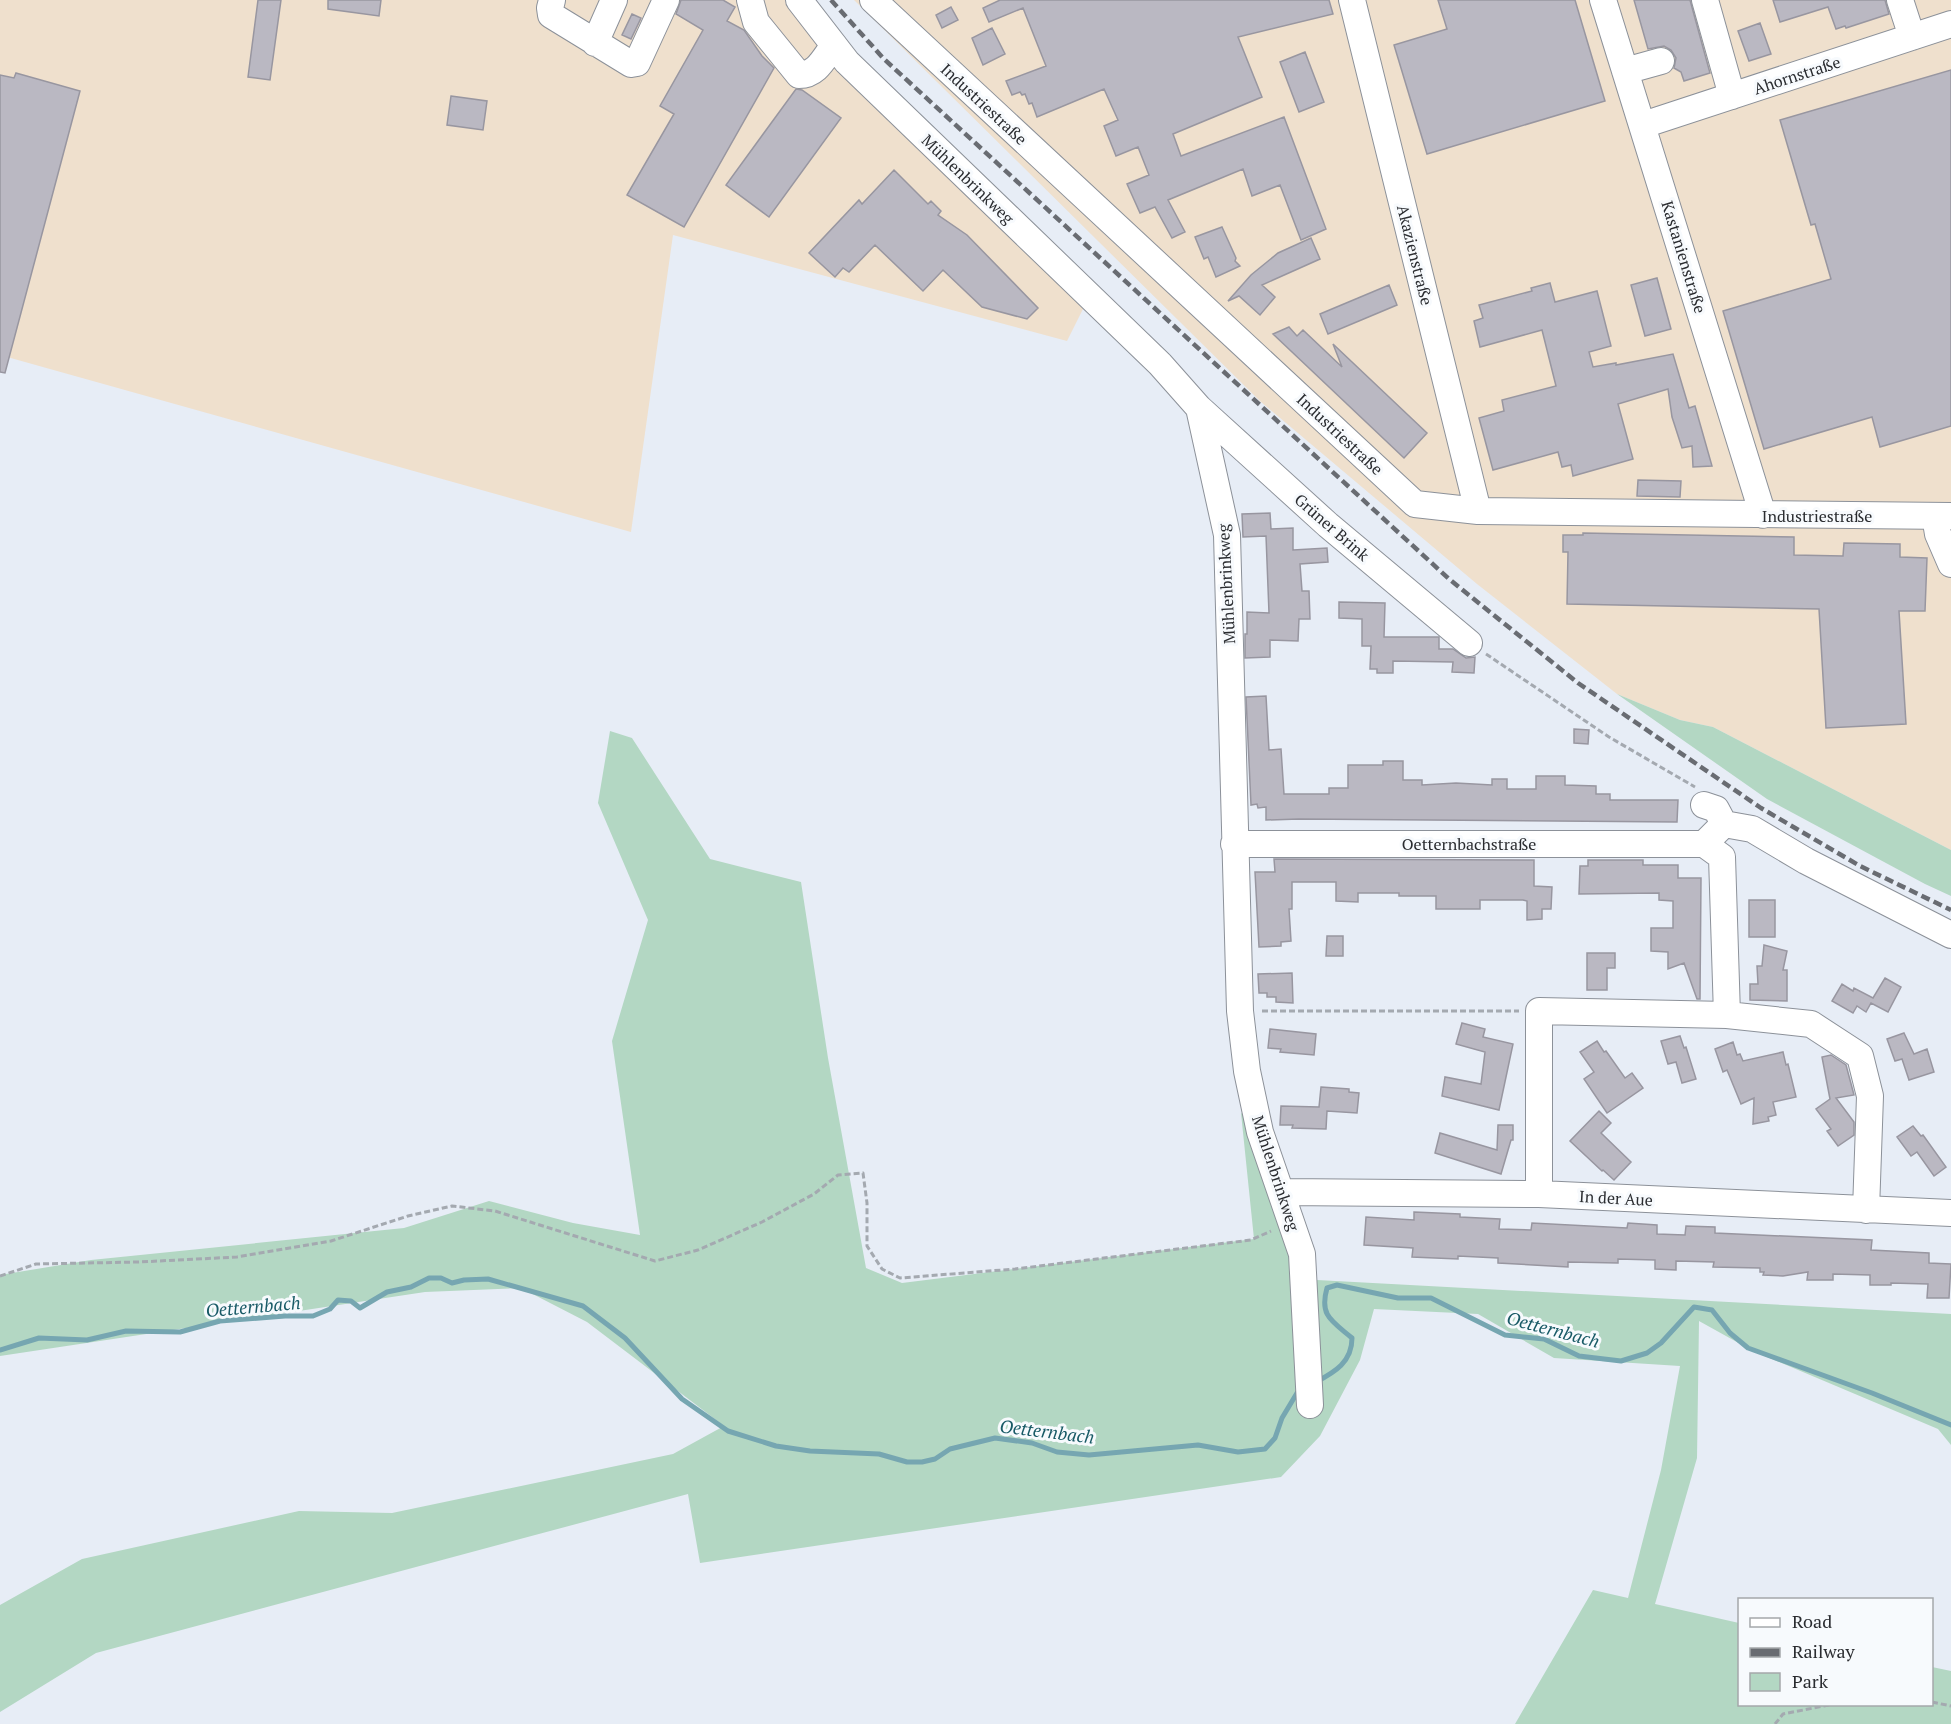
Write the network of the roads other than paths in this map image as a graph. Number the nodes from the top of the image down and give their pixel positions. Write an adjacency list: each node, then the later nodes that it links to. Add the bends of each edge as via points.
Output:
1 (552, 0): 13 (street, via 551,15)
2 (614, 0): 13 (street)
3 (666, 0): 13 (street, via 637,63 631,64)
4 (750, 0): 14 (street, via 756,22 799,75 808,75 819,67)
5 (799, 0): 14 (street, Mühlenbrinkweg)
6 (873, 0): 20 (street, Industriestraße, via 1415,504)
7 (1352, 0): 20 (street, Akazienstraße)
8 (1603, 0): 16 (street, Kastanienstraße)
9 (1705, 0): 17 (street)
10 (1900, 0): 12 (street)
11 (1951, 24): 12 (street, Ahornstraße)
12 (1912, 37): 17 (street, Ahornstraße)
13 (595, 43)
14 (834, 45): 19 (street, Mühlenbrinkweg, via 847,62 1160,364)
15 (1661, 61): 16 (street)
16 (1625, 71): 18 (street, Kastanienstraße)
17 (1732, 96): 18 (street, Ahornstraße)
18 (1643, 125): 21 (street, Kastanienstraße)
19 (1199, 408): 24 (street, Grüner Brink, via 1328,525); 25 (street, Mühlenbrinkweg, via 1227,535)
20 (1478, 511): 21 (street, Industriestraße)
21 (1763, 515): 22 (street, Industriestraße)
22 (1943, 516): 23 (street, via 1938,534)
23 (1951, 564)
24 (1469, 643)
25 (1234, 844): 26 (street, Oetternbachstraße); 29 (street, Mühlenbrinkweg, via 1240,1011 1247,1071 1260,1132)
26 (1704, 844): 27 (street, via 1714,813 1752,829 1833,876); 28 (street, via 1722,857)
27 (1951, 935)
28 (1727, 1015): 30 (street, via 1539,1011); 31 (street, via 1811,1024 1860,1056 1870,1096)
29 (1282, 1192): 30 (street, In der Aue); 33 (street, Mühlenbrinkweg, via 1302,1254)
30 (1539, 1194): 31 (street, In der Aue)
31 (1866, 1210): 32 (street, In der Aue)
32 (1951, 1213)
33 (1310, 1405)

